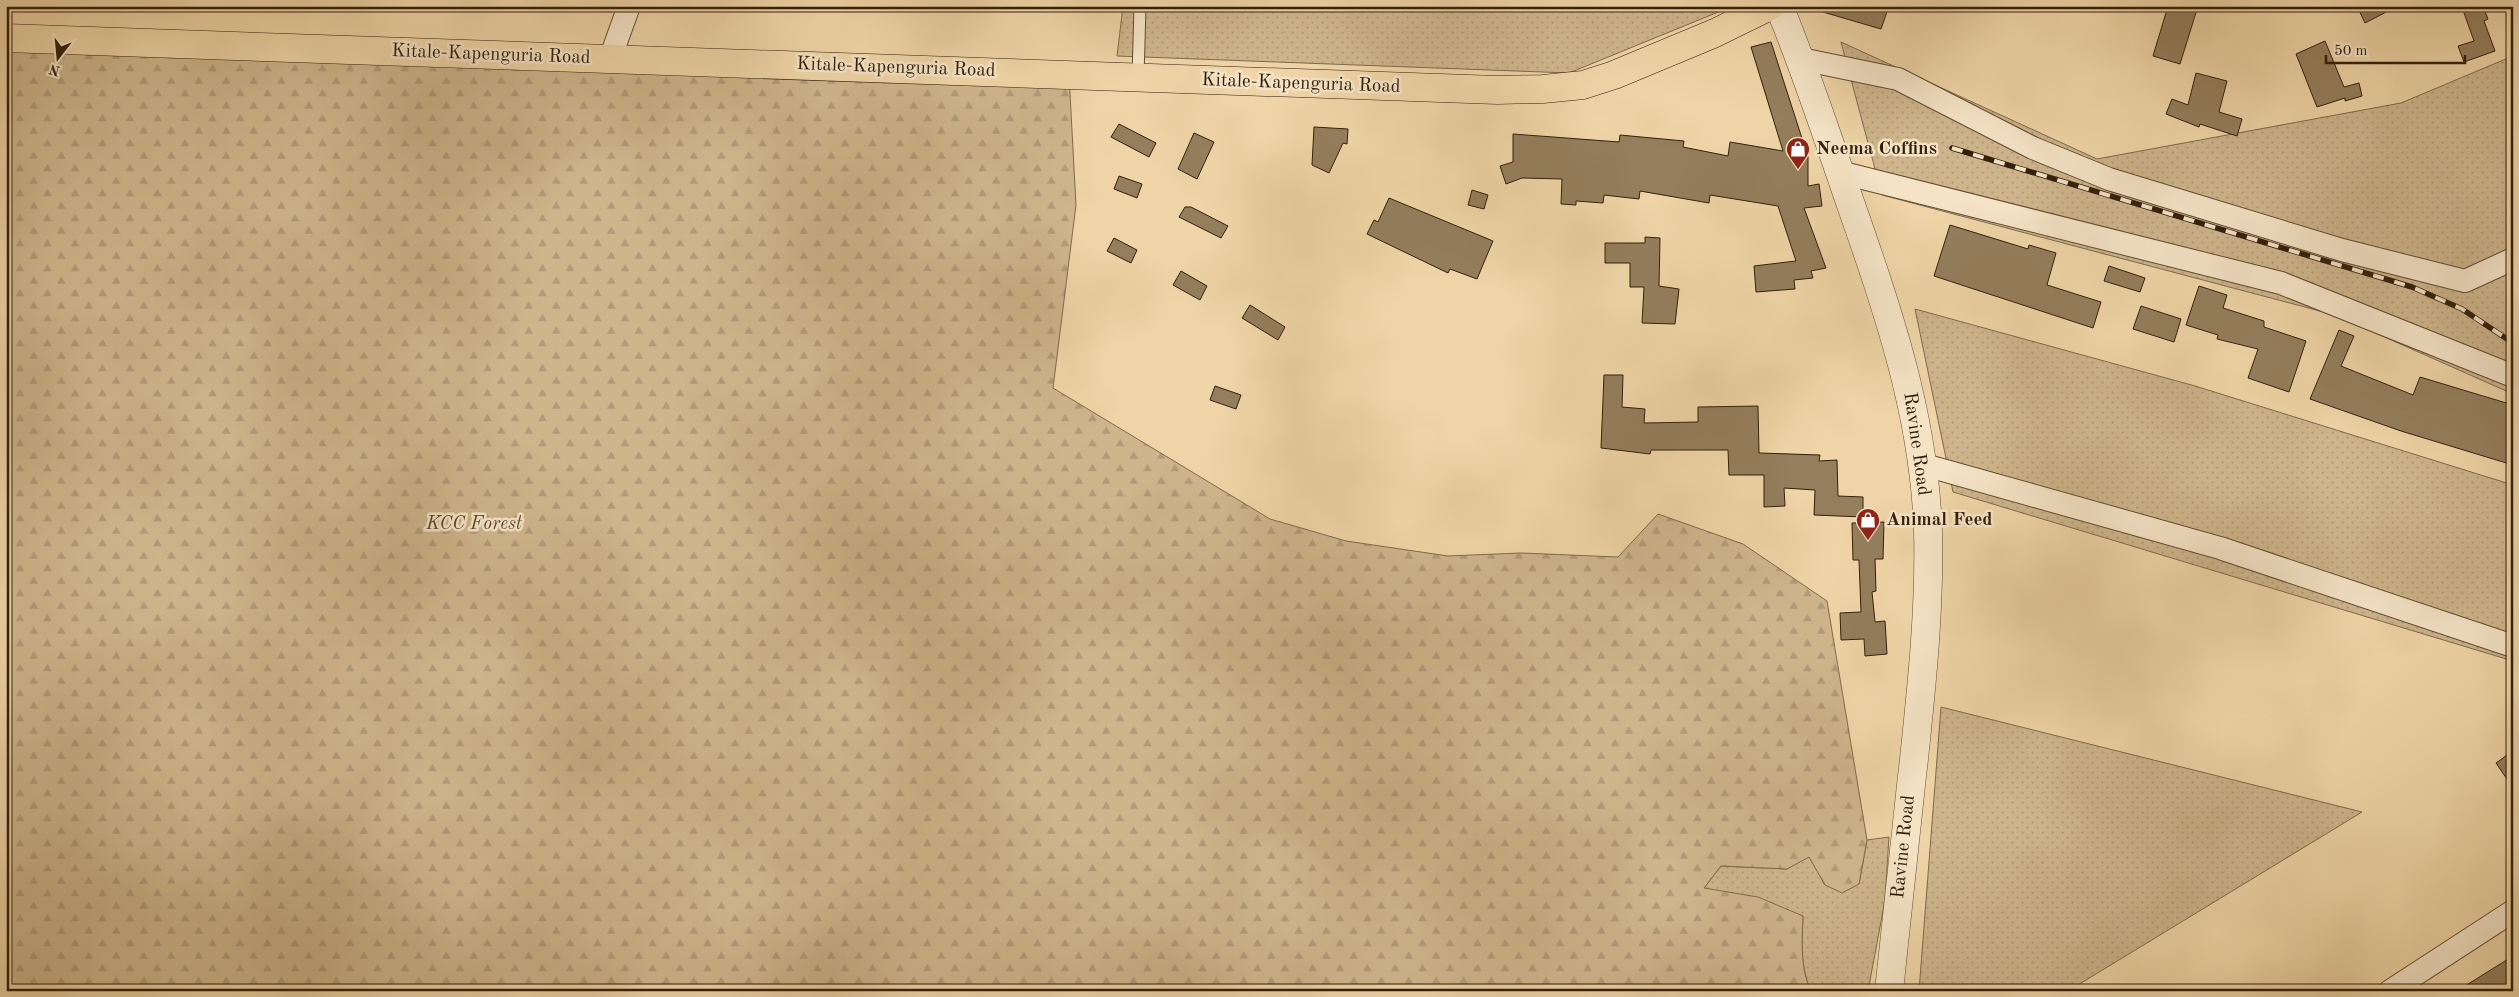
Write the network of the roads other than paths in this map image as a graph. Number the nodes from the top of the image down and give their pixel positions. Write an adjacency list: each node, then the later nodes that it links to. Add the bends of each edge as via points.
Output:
1 (629, 6): 6 (street)
2 (1140, 6): 8 (lane)
3 (1770, 6): 8 (highway, Kitale-Kapenguria Road, via 1614,75 1583,84 1543,89 1388,88)
4 (1779, 6): 7 (street, Ravine Road)
5 (6, 38): 6 (highway, Kitale-Kapenguria Road)
6 (610, 59): 8 (highway, Kitale-Kapenguria Road)
7 (1801, 59): 9 (street, Ravine Road); 10 (street, via 1898,79 2033,148 2109,179 2342,250 2465,281)
8 (1138, 77)
9 (1839, 172): 11 (street, via 2281,283); 12 (street, Ravine Road, via 1895,334 1914,414)
10 (2513, 259)
11 (2513, 376)
12 (1921, 464): 13 (street, via 2220,548); 15 (street, Ravine Road, via 1928,530 1926,614 1921,694)
13 (2513, 646)
14 (2513, 911): 16 (street)
15 (1889, 991)
16 (2390, 991)

